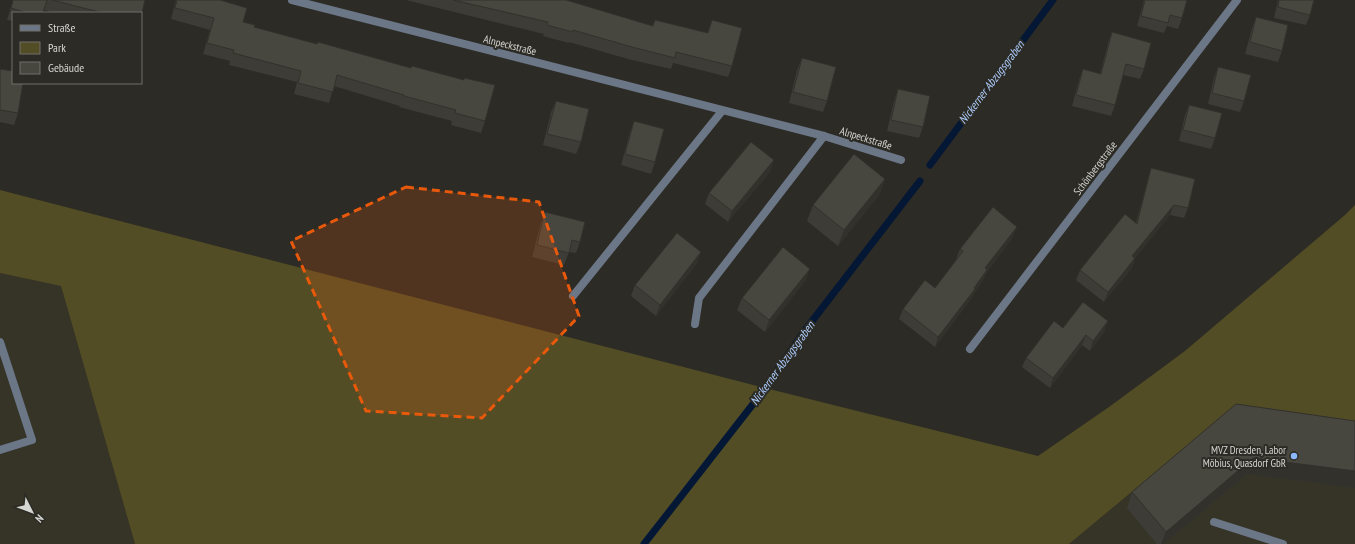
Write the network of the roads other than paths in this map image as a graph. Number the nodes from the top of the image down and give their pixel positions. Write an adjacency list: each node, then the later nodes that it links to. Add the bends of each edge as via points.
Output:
1 (292, 0): 3 (street, Alnpeckstraße)
2 (1238, 0): 9 (street, Schönbergstraße)
3 (722, 111): 4 (street, Alnpeckstraße); 6 (street)
4 (824, 136): 5 (street, Alnpeckstraße); 7 (street, Alnpeckstraße, via 699,298)
5 (901, 160)
6 (573, 296)
7 (695, 324)
8 (0, 342): 10 (street, via 32,440)
9 (970, 349)
10 (0, 450)
11 (1214, 522): 12 (street)
12 (1283, 544)

